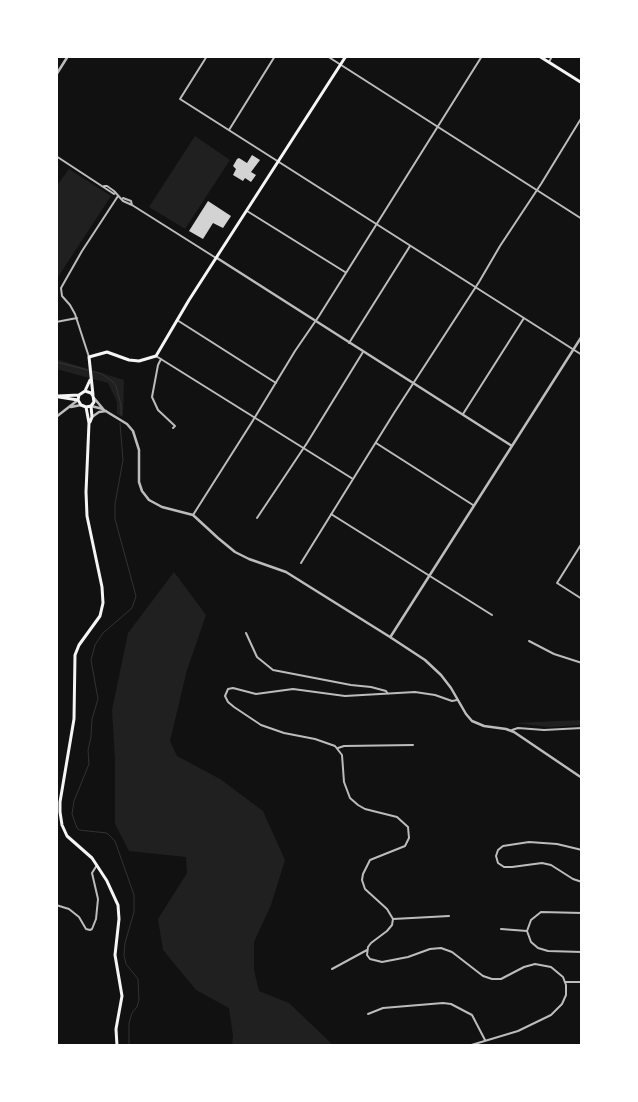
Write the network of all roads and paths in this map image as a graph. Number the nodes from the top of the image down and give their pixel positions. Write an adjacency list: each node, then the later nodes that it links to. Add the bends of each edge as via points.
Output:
1 (68, 56): 11 (street)
2 (207, 56): 15 (street, via 180,99)
3 (275, 56): 15 (street)
4 (326, 56): 10 (street)
5 (346, 56): 10 (main road)
6 (482, 56): 14 (street)
7 (539, 56): 9 (main road)
8 (552, 56): 9 (street)
9 (549, 62): 12 (main road)
10 (341, 65): 14 (street); 17 (main road)
11 (56, 75)
12 (582, 83)
13 (582, 117): 18 (street)
14 (438, 127): 18 (street); 22 (street)
15 (229, 130): 17 (street)
16 (56, 156): 19 (street)
17 (278, 161): 20 (main road); 22 (street)
18 (537, 190): 21 (street); 26 (street)
19 (117, 195): 24 (street); 27 (street, via 61,286 62,296)
20 (248, 210): 24 (main road); 25 (street)
21 (582, 219)
22 (376, 224): 23 (street); 25 (street)
23 (410, 246): 26 (street); 33 (street)
24 (217, 258): 29 (main road); 30 (street)
25 (346, 273): 30 (street)
26 (476, 287): 28 (street); 42 (street)
27 (77, 318): 31 (street); 38 (street)
28 (524, 318): 34 (street); 54 (street)
29 (177, 320): 37 (main road); 41 (street)
30 (315, 321): 33 (street); 41 (street)
31 (56, 322)
32 (582, 336): 34 (street)
33 (349, 343): 35 (street)
34 (573, 350): 36 (street); 61 (street)
35 (363, 352): 42 (street); 62 (street)
36 (582, 355)
37 (156, 356): 38 (main road, via 139,361 107,352); 39 (street)
38 (89, 357): 40 (main road)
39 (161, 359): 57 (street); 59 (street, via 152,392 153,402)
40 (91, 379): 43 (main road); 46 (main road)
41 (276, 383): 57 (street)
42 (414, 383): 54 (street); 60 (street)
43 (86, 391): 44 (main road); 46 (main road)
44 (79, 395): 45 (main road); 48 (main road)
45 (57, 396): 47 (main road)
46 (93, 396): 50 (main road); 53 (street)
47 (68, 399): 48 (main road); 52 (street)
48 (78, 400): 49 (main road); 52 (street)
49 (81, 405): 51 (main road); 52 (street)
50 (91, 406): 51 (main road); 53 (street); 56 (main road)
51 (86, 407): 58 (main road)
52 (70, 408): 55 (street)
53 (105, 410): 56 (street); 66 (street, via 127,424 134,433 139,450 139,482 147,498 158,506)
54 (463, 414): 61 (street)
55 (56, 417)
56 (92, 417): 58 (main road)
57 (255, 417): 62 (street); 66 (street)
58 (90, 423): 85 (main road, via 87,508 103,607 75,655 74,718 60,812 67,836)
59 (174, 428)
60 (376, 443): 63 (street); 64 (street)
61 (512, 446): 64 (street)
62 (304, 448): 63 (street); 67 (street)
63 (353, 479): 65 (street)
64 (474, 506): 70 (street)
65 (331, 514): 69 (street); 70 (street)
66 (193, 515): 74 (street, via 236,552 286,572)
67 (257, 518)
68 (582, 543): 71 (street, via 557,583)
69 (301, 563)
70 (429, 576): 72 (street); 74 (street)
71 (582, 599)
72 (492, 616)
73 (246, 633): 77 (street, via 257,657 273,670 371,687)
74 (390, 637): 78 (street, via 425,660 441,675)
75 (529, 641): 76 (street)
76 (582, 663)
77 (388, 694): 78 (street, via 420,693); 82 (street, via 345,696 294,689 259,694 233,688 226,691 228,702 261,725)
78 (458, 700): 80 (street, via 472,721)
79 (582, 728): 80 (street, via 518,728)
80 (512, 731): 83 (street)
81 (413, 744): 82 (street)
82 (338, 748): 90 (street, via 350,798 361,807 402,820 410,830 405,846 370,860 362,874 365,889)
83 (582, 778)
84 (582, 850): 86 (street, via 528,842 506,844 496,855 498,863 504,867 542,863)
85 (97, 865): 87 (street, via 92,873 98,899 92,929 86,929 69,909); 100 (main road, via 114,893 119,909 115,955 122,996 116,1025)
86 (582, 882)
87 (56, 905)
88 (582, 913): 92 (street, via 542,912 531,920)
89 (449, 916): 90 (street)
90 (393, 919): 93 (street, via 390,927)
91 (500, 929): 92 (street)
92 (527, 931): 94 (street, via 531,942 538,948)
93 (367, 950): 95 (street); 96 (street, via 370,960 382,962 441,948 492,979 501,979 524,967 540,964 555,970)
94 (582, 952)
95 (332, 970)
96 (565, 982): 97 (street); 99 (street, via 564,1000 551,1015 518,1031)
97 (582, 982)
98 (368, 1014): 99 (street, via 383,1008 451,1004 472,1015)
99 (485, 1040): 103 (street)
100 (117, 1046)
101 (418, 1046): 102 (street)
102 (428, 1046)
103 (468, 1046)

